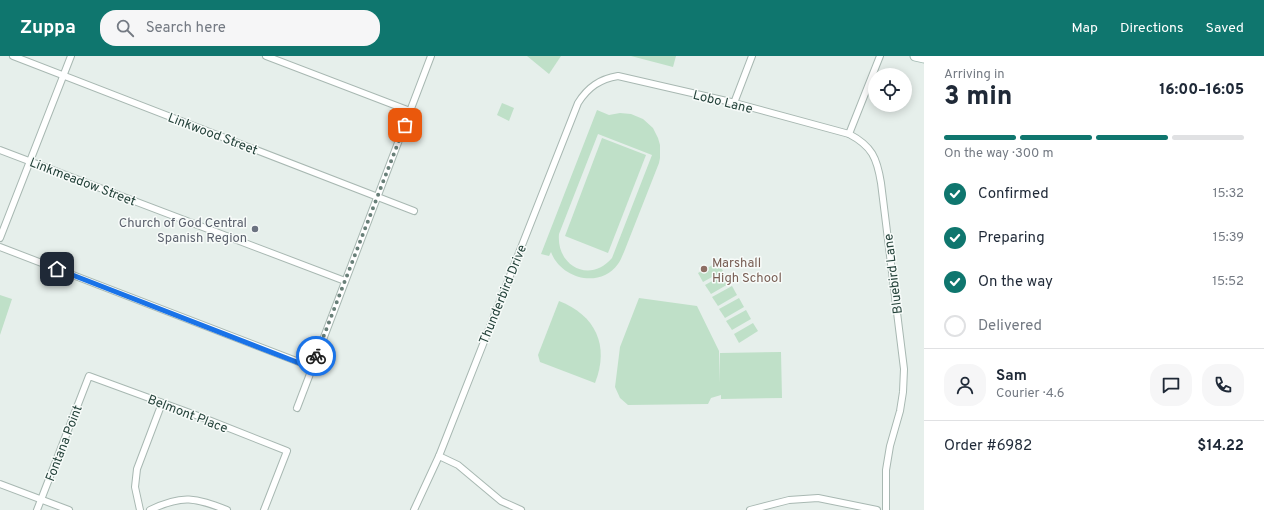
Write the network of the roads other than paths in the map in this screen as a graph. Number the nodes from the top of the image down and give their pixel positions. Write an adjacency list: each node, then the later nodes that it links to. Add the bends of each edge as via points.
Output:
1 (13, 56): 9 (street, Linkwood Street)
2 (71, 56): 9 (street)
3 (266, 56): 12 (street)
4 (431, 56): 12 (street)
5 (752, 56): 11 (street)
6 (880, 56): 13 (street)
7 (916, 56): 8 (main road)
8 (924, 58)
9 (64, 76): 15 (street); 16 (street, Linkwood Street)
10 (597, 83): 11 (street, Lobo Lane, via 618,76); 25 (street, Thunderbird Drive, via 587,90 578,103)
11 (734, 103): 13 (street, Lobo Lane)
12 (410, 111): 16 (street)
13 (849, 134): 38 (street, Bluebird Lane, via 869,149 878,165 904,369 901,404 886,470)
14 (0, 150): 15 (street, Linkmeadow Street)
15 (30, 161): 18 (street); 20 (street, Linkmeadow Street)
16 (377, 197): 17 (street, Linkwood Street); 20 (street)
17 (414, 211)
18 (0, 238)
19 (0, 247): 21 (street)
20 (345, 281): 21 (street)
21 (312, 368): 24 (street)
22 (89, 376): 23 (street, Belmont Place); 27 (street, Fontana Point)
23 (162, 403): 30 (street, via 137,469 135,487); 33 (street, Belmont Place, via 287,451)
24 (297, 408)
25 (439, 456): 34 (street, Thunderbird Drive); 35 (street, via 458,465 501,501)
26 (0, 484): 27 (street)
27 (41, 500): 28 (street, Fontana Point); 29 (street)
28 (37, 510)
29 (69, 510)
30 (140, 510)
31 (150, 510): 32 (street, via 171,501 189,499)
32 (227, 510)
33 (264, 510)
34 (414, 510)
35 (521, 510)
36 (750, 510): 37 (street, via 789,500 818,498)
37 (877, 510)
38 (886, 510)

